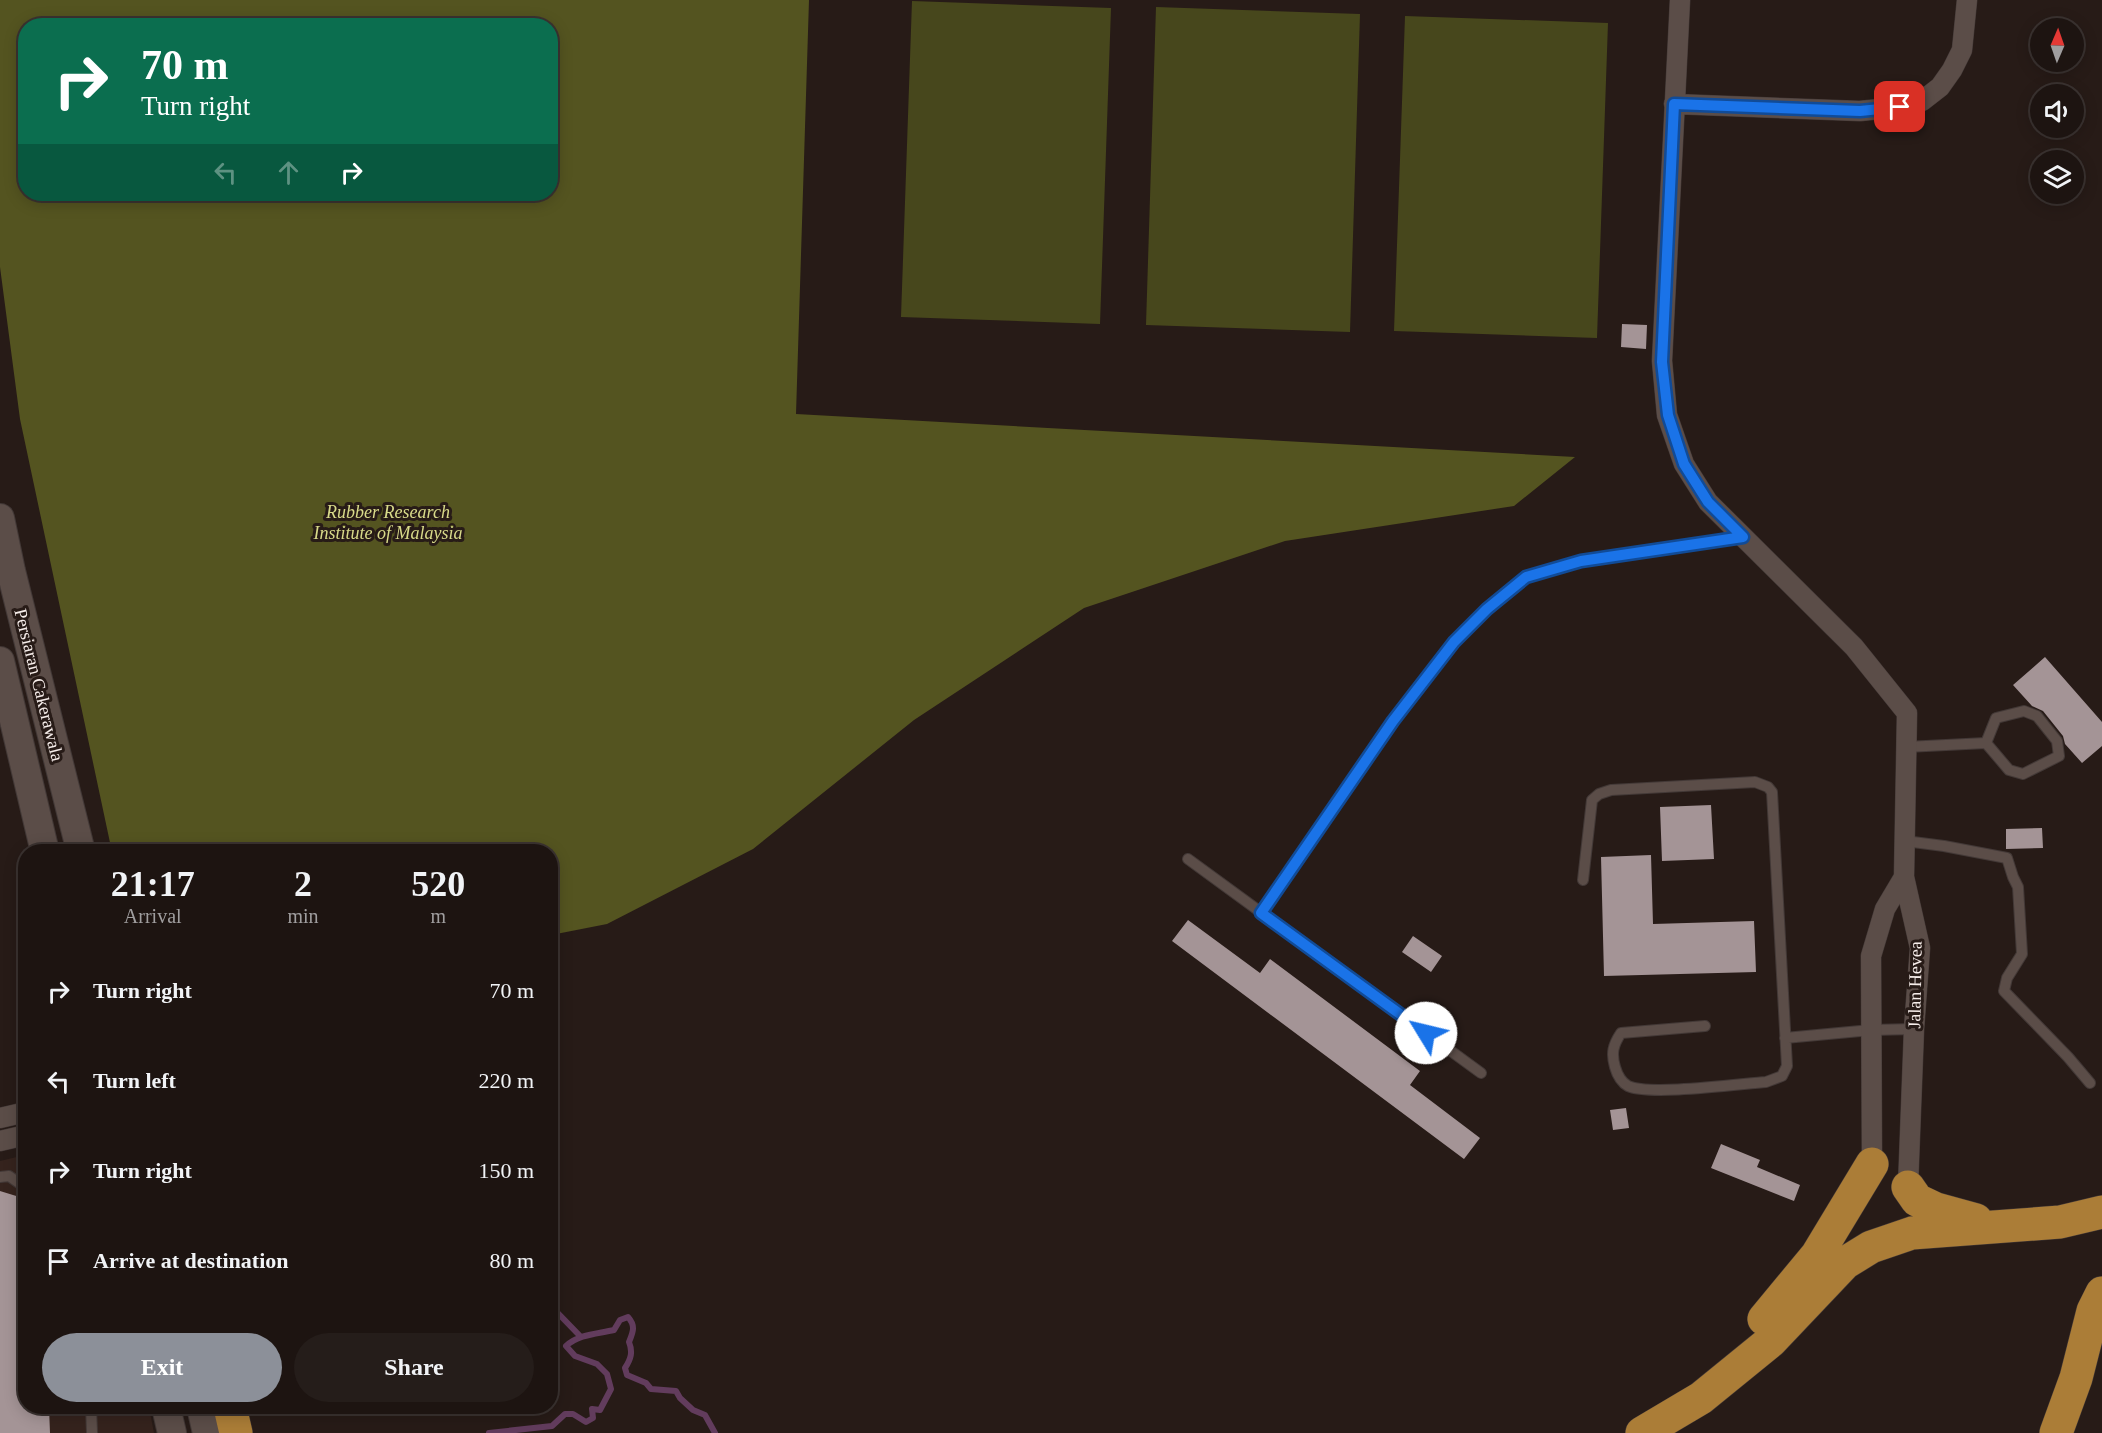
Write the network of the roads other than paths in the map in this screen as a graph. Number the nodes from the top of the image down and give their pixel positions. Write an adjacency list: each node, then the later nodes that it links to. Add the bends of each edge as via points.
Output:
1 (1680, 0): 3 (street)
2 (1967, 0): 3 (street, via 1962,50 1940,87 1922,101 1860,111)
3 (1674, 104): 5 (street, via 1662,362 1668,415 1684,464 1708,502)
4 (0, 518): 11 (street, Persiaran Cakerawala)
5 (1743, 537): 8 (street, Jalan Hevea, via 1854,647 1906,713); 15 (lane, via 1581,561 1526,577 1454,642 1393,721)
6 (0, 661): 10 (street, Persiaran Cakerawala)
7 (1986, 742): 7 (lane, via 1996,718 2024,711 2037,716 2057,741 2059,756 2023,774 2009,770); 8 (lane)
8 (1906, 747): 9 (street, Jalan Hevea)
9 (1905, 842): 13 (street, Jalan Hevea); 21 (lane, via 2007,858 2018,887 2022,954 2004,991)
10 (43, 844)
11 (79, 844)
12 (1188, 859): 15 (lane)
13 (1905, 877): 17 (street, Jalan Hevea, via 1920,948); 18 (street, via 1885,909 1871,956)
14 (1583, 880): 19 (lane, via 1592,800 1599,794 1611,790 1755,782 1768,787 1772,792)
15 (1261, 913): 20 (lane)
16 (1705, 1026): 19 (lane, via 1621,1033 1614,1043 1612,1057 1618,1076 1627,1086 1650,1091 1766,1082 1782,1076 1787,1066)
17 (1914, 1029): 18 (lane); 29 (street, Jalan Hevea)
18 (1872, 1030): 19 (lane); 26 (street)
19 (1785, 1038)
20 (1481, 1073)
21 (2090, 1083)
22 (18, 1114): 23 (street)
23 (0, 1118)
24 (18, 1137): 25 (street)
25 (0, 1141)
26 (1872, 1164): 41 (highway, via 1817,1255 1735,1353)
27 (0, 1177): 28 (lane, via 9,1176)
28 (18, 1182)
29 (1908, 1186): 31 (highway, via 1917,1200 1936,1209)
30 (2102, 1212): 31 (highway, via 2060,1222)
31 (2001, 1227): 42 (highway, via 1912,1233 1871,1246 1845,1263 1771,1341 1701,1398)
32 (2102, 1293): 43 (highway)
33 (91, 1414): 37 (lane)
34 (168, 1414): 38 (street)
35 (203, 1414): 39 (street)
36 (232, 1414): 40 (highway)
37 (92, 1433)
38 (172, 1433)
39 (207, 1433)
40 (236, 1433)
41 (1627, 1433)
42 (1642, 1433)
43 (2056, 1433)

